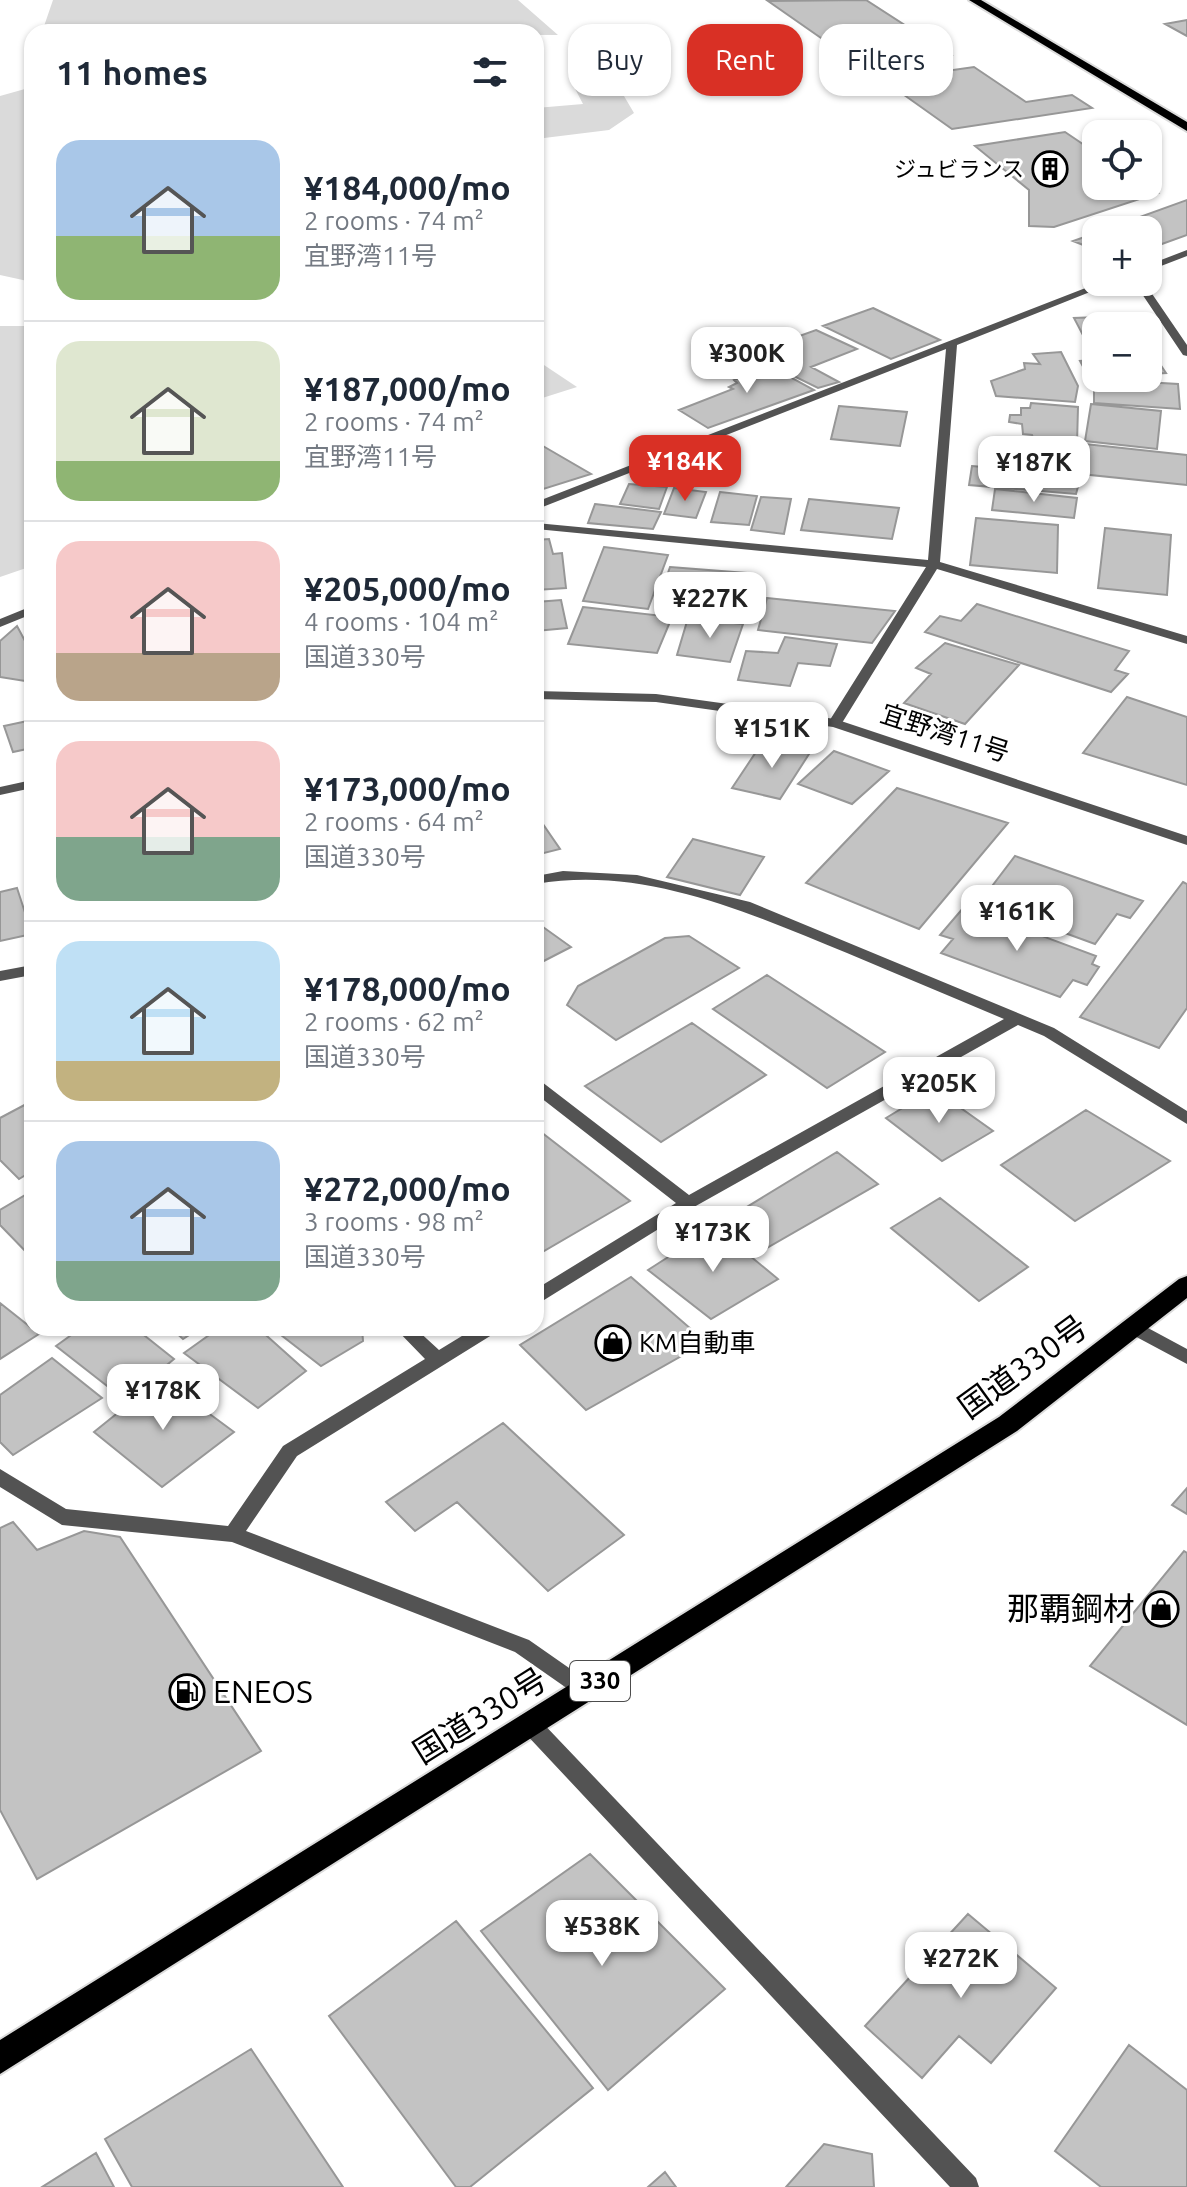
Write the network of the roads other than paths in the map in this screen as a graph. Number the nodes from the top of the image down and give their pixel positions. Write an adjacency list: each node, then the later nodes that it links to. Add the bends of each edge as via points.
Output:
1 (974, 0): 2 (highway)
2 (1187, 127)
3 (1187, 253): 4 (street)
4 (1162, 263)
5 (1082, 293): 7 (street)
6 (1148, 296): 8 (street)
7 (952, 342): 9 (street); 11 (street)
8 (1187, 353)
9 (544, 503)
10 (544, 527): 11 (street)
11 (934, 564): 14 (street); 16 (street)
12 (24, 613): 13 (street)
13 (0, 623)
14 (1187, 640)
15 (544, 695): 16 (street, 宜野湾11号, via 656,698)
16 (835, 723): 19 (street, 宜野湾11号)
17 (24, 786): 18 (street)
18 (0, 791)
19 (1187, 841)
20 (544, 879): 23 (street, via 637,879 745,905)
21 (24, 971): 22 (street)
22 (0, 976)
23 (1018, 1018): 25 (street); 26 (street)
24 (544, 1092): 26 (street)
25 (1187, 1118)
26 (688, 1203): 28 (street)
27 (1187, 1285): 29 (highway, 国道330号 / 330)
28 (544, 1293)
29 (1135, 1328): 32 (street); 36 (highway, 国道330号 / 330, via 1008,1424)
30 (412, 1336): 33 (street)
31 (476, 1336): 33 (street)
32 (1187, 1357)
33 (438, 1360): 35 (street, via 290,1451)
34 (0, 1477): 35 (street, via 62,1517)
35 (233, 1534): 36 (street, via 522,1646)
36 (585, 1690): 37 (highway, 国道330号 / 330)
37 (530, 1724): 38 (highway, 国道330号 / 330); 39 (street)
38 (0, 2058)
39 (967, 2187)

